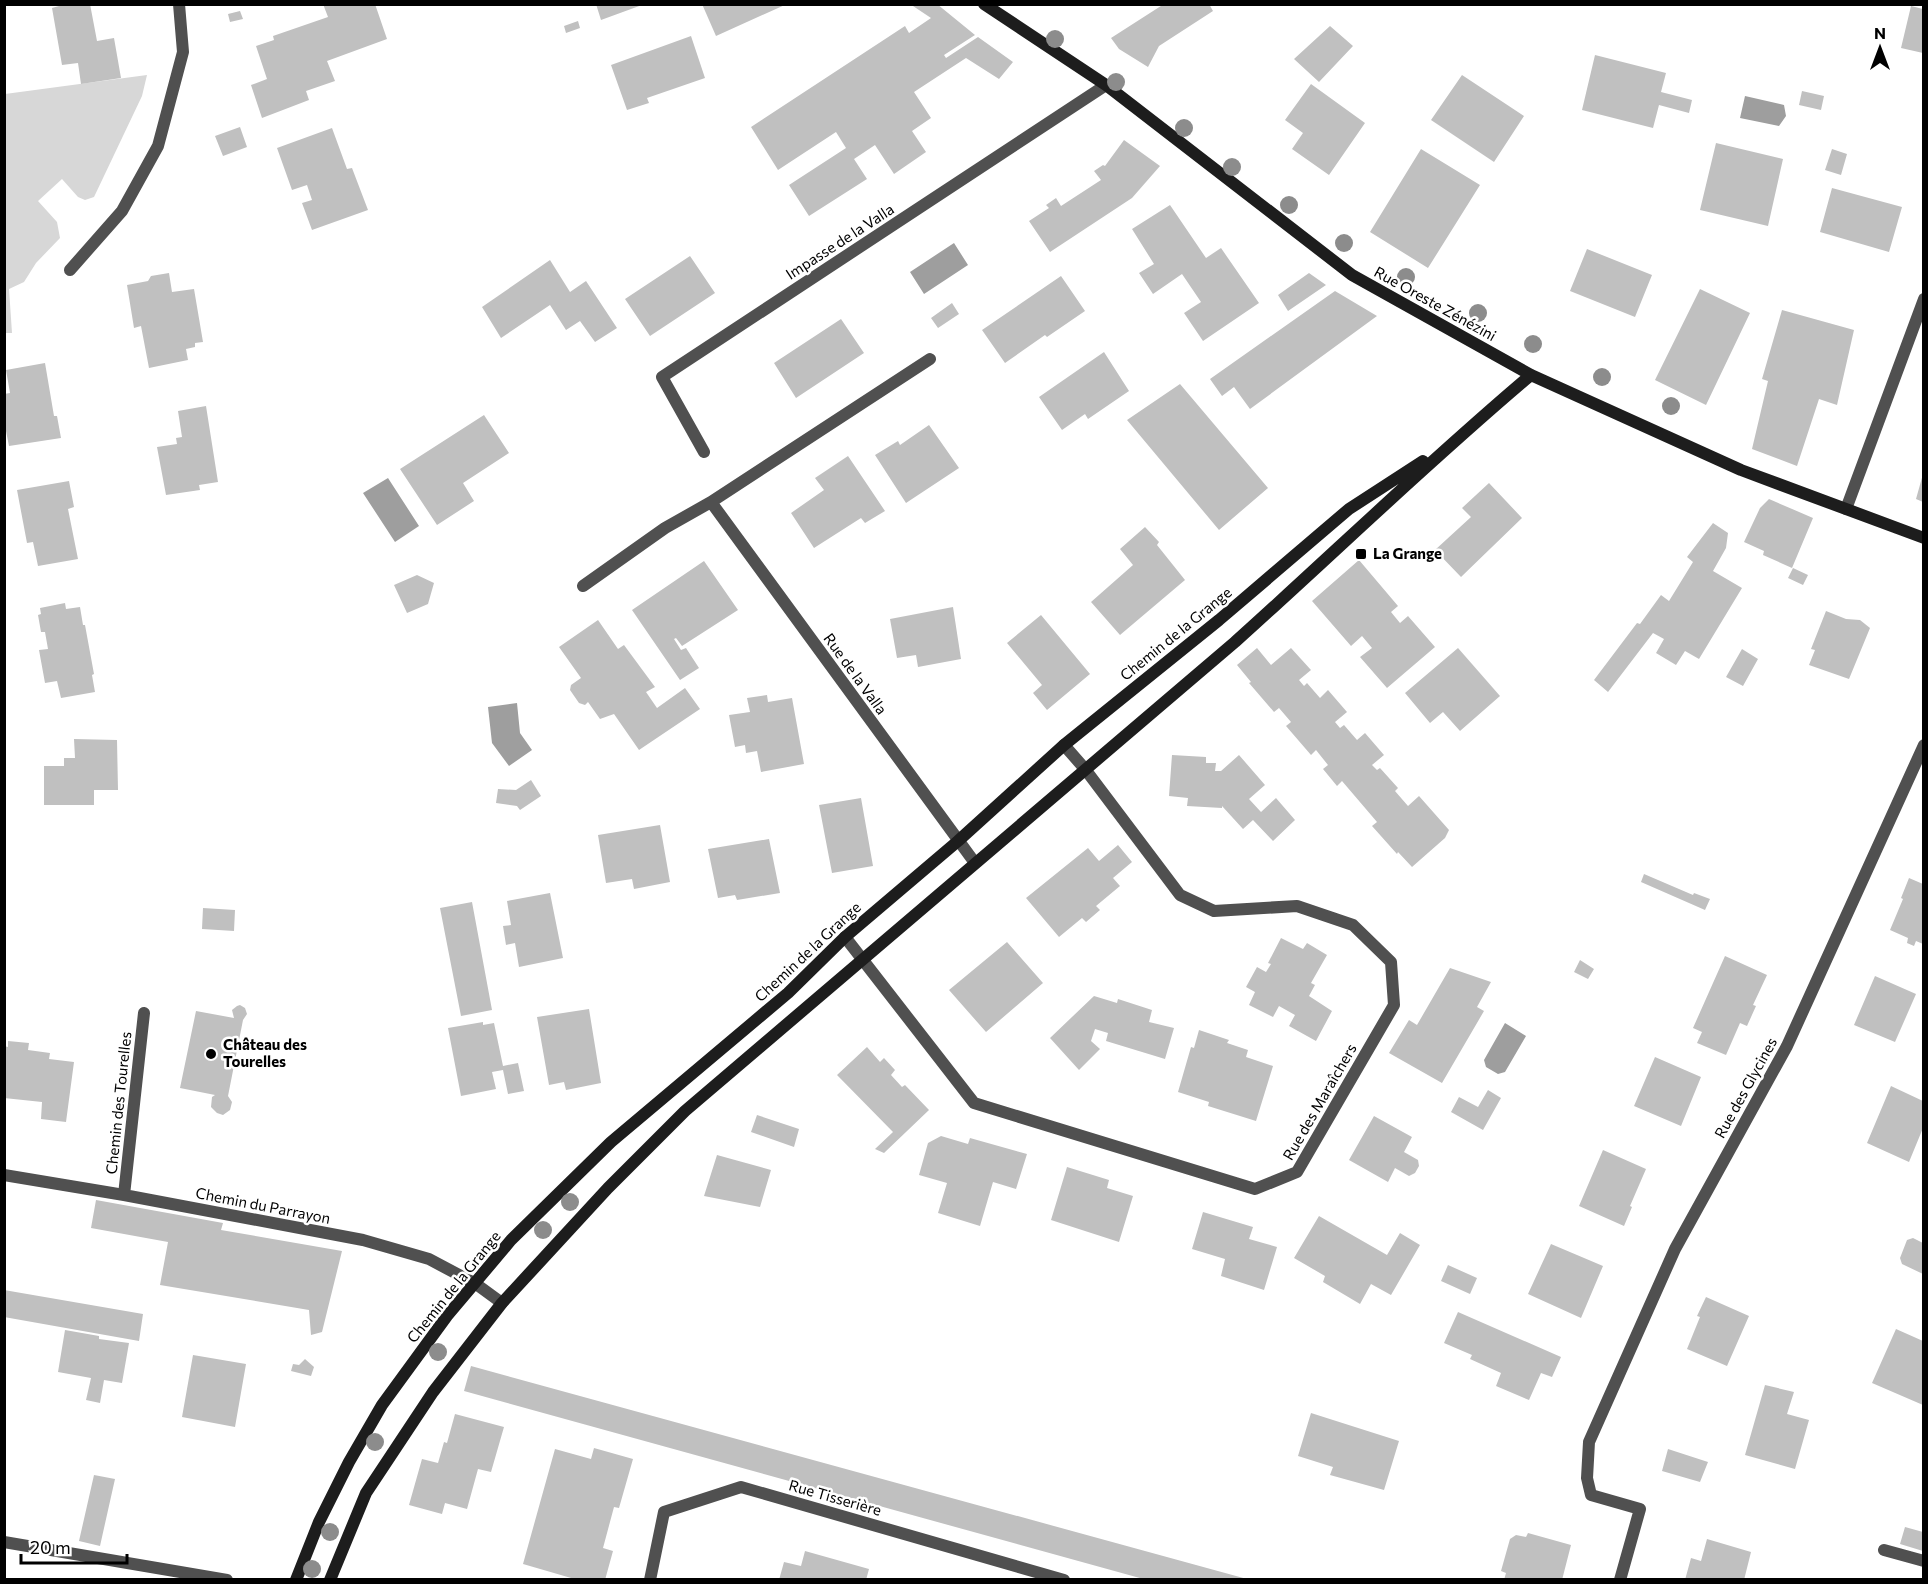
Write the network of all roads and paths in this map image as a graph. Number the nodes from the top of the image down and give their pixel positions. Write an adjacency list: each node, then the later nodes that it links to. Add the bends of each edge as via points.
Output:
1 (178, 4): 4 (street, via 183,52 158,146 122,211)
2 (984, 4): 3 (street, Rue Oreste Zénézini)
3 (1106, 85): 7 (street, Rue Oreste Zénézini, via 1352,275); 9 (street, Impasse de la Valla, via 662,377)
4 (70, 270)
5 (1923, 299): 11 (street)
6 (930, 359): 10 (street)
7 (1531, 375): 8 (street, Chemin de la Grange); 11 (street, Rue Oreste Zénézini, via 1741,470)
8 (1449, 445): 14 (street, Chemin de la Grange, via 1349,509); 16 (street, Chemin de la Grange, via 1253,626)
9 (704, 452)
10 (711, 502): 13 (street, via 665,528); 17 (street, Rue de la Valla)
11 (1846, 509): 12 (street, Rue Oreste Zénézini)
12 (1923, 538)
13 (583, 586)
14 (1064, 745): 16 (street, Rue des Maraîchers); 17 (street, Chemin de la Grange)
15 (1923, 745): 34 (street, Rue des Glycines, via 1787,1046 1675,1249 1589,1442 1587,1478 1591,1495 1641,1509)
16 (1084, 769): 18 (street, Chemin de la Grange); 20 (street, Rue des Maraîchers, via 1180,895 1214,911 1298,906 1353,925 1391,962 1394,1005 1298,1172 1255,1189 974,1103)
17 (958, 841): 18 (street, Rue de la Valla); 19 (street, Chemin de la Grange)
18 (975, 863): 20 (street, Chemin de la Grange)
19 (845, 937): 20 (street, Rue des Maraîchers); 24 (street, Chemin de la Grange, via 788,993 611,1142 511,1240)
20 (862, 959): 25 (street, Chemin de la Grange, via 686,1111 608,1188)
21 (144, 1013): 23 (street, Chemin des Tourelles)
22 (4, 1175): 23 (street, Chemin du Parrayon)
23 (124, 1195): 24 (street, Chemin du Parrayon, via 363,1240 429,1259)
24 (476, 1284): 25 (street, Chemin du Parrayon); 30 (street, Chemin de la Grange, via 447,1316 382,1405 324,1512)
25 (502, 1303): 31 (street, Chemin de la Grange, via 433,1392 366,1493)
26 (4, 1542): 29 (street)
27 (1884, 1550): 28 (street)
28 (1923, 1561)
29 (227, 1580)
30 (296, 1580)
31 (330, 1580)
32 (650, 1580): 33 (street, Rue Tisserière, via 664,1512 741,1487)
33 (1064, 1580)
34 (1620, 1580)

